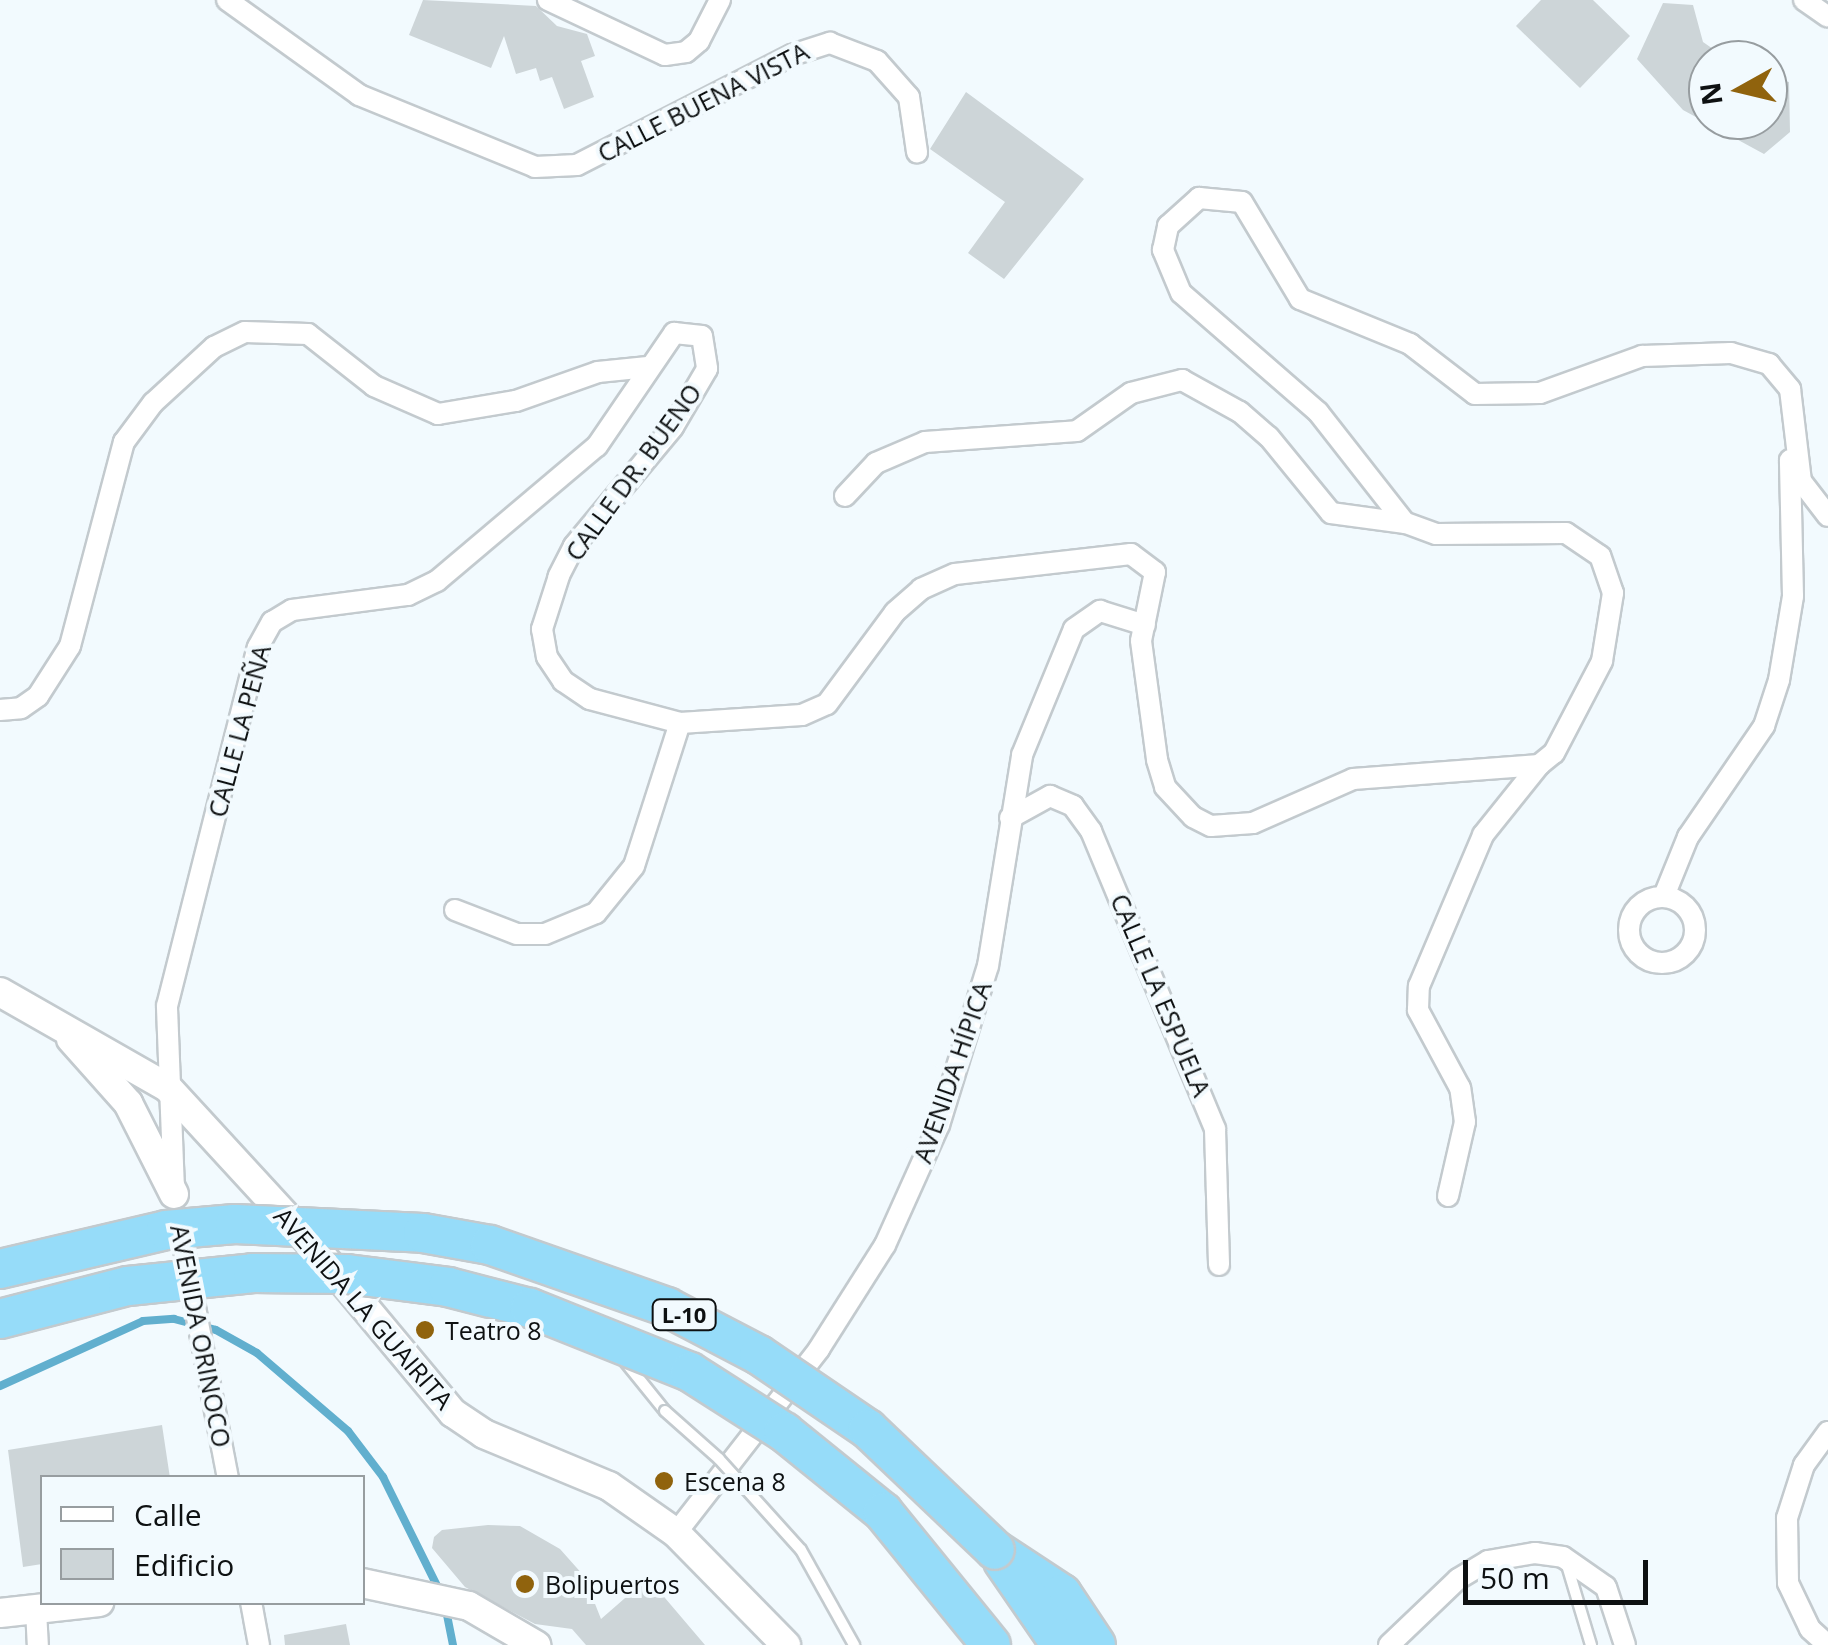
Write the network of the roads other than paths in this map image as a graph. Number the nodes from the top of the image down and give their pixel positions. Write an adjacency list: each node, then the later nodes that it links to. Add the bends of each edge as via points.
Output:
1 (228, 0): 6 (street, CALLE BUENA VISTA, via 359,95 446,136 535,167 577,165 792,54 830,43 878,60 909,97)
2 (548, 0): 3 (street, via 666,55 686,52 699,41)
3 (720, 0)
4 (1804, 0): 5 (street)
5 (1828, 17)
6 (917, 152)
7 (648, 367): 13 (street, CALLE DR. BUENO, via 598,372 516,401 438,414 374,386 308,334 246,332 214,346 153,403 124,442 70,646 38,696); 14 (street, CALLE DR. BUENO, via 674,333 702,336 708,350 692,400 574,546 542,629 546,657 563,681 590,699); 21 (street, CALLE LA PEÑA, via 598,446 438,581 393,598 292,610 272,622 258,648 167,1006)
8 (1794, 413): 10 (street, via 1801,482); 11 (street, via 1781,374 1731,352 1642,356 1540,394 1475,394 1410,344 1300,298 1242,202 1199,198 1181,208 1163,250 1181,294 1318,412); 17 (street, via 1788,500 1793,596 1779,680 1764,726 1688,837)
9 (846, 496): 11 (street, via 876,464 925,442 1076,431 1130,393 1182,380 1255,424 1294,460 1331,514)
10 (1828, 516)
11 (1405, 524): 15 (street, via 1436,534 1566,533 1600,556 1613,593 1602,662 1554,754)
12 (1145, 625): 14 (street, CALLE DR. BUENO, via 1155,572 1131,554 955,574 895,612 827,704 777,720); 15 (street, via 1147,717 1165,787 1193,818 1211,826 1252,822 1353,779); 16 (street, AVENIDA HÍPICA, via 1100,611 1074,630 1022,754)
13 (0, 710)
14 (680, 723): 18 (street, via 634,866 596,913 544,934 517,934)
15 (1540, 764): 23 (street, via 1483,835 1419,986 1418,1010 1460,1088 1466,1122)
16 (1010, 818): 24 (street, CALLE LA ESPUELA, via 1050,796 1073,806 1090,830 1215,1129); 30 (street, AVENIDA HÍPICA, via 1004,895 969,1034 939,1125 885,1245 820,1349)
17 (1664, 896)
18 (455, 910)
19 (0, 992): 20 (street, AVENIDA LA GUAIRITA)
20 (40, 1012): 21 (street, AVENIDA LA GUAIRITA); 22 (street, via 128,1103)
21 (168, 1088): 22 (street, CALLE LA PEÑA); 30 (street, AVENIDA LA GUAIRITA, via 317,1250 453,1413 484,1434 609,1486)
22 (174, 1194): 29 (street, AVENIDA ORINOCO, bridge)
23 (1448, 1196)
24 (1219, 1265)
25 (0, 1269): 31 (highway, L-10, bridge, via 166,1230 235,1224 422,1233 490,1245 667,1307 760,1355 868,1429)
26 (0, 1319): 27 (highway, L-10, bridge, via 128,1286 253,1273 348,1274 448,1287)
27 (603, 1335): 42 (lane, bridge, via 800,1550); 43 (highway, L-10, bridge, via 690,1372 854,1485 940,1576)
28 (1828, 1432): 49 (street, via 1804,1465 1787,1518 1788,1583 1810,1630)
29 (227, 1475)
30 (676, 1533): 41 (street, AVENIDA LA GUAIRITA)
31 (995, 1550): 44 (highway, L-10); 45 (highway, L-10, via 1062,1594)
32 (1564, 1557): 46 (street, via 1534,1553 1488,1560); 47 (lane); 48 (street, via 1606,1587)
33 (365, 1583): 40 (street, via 469,1606)
34 (75, 1605): 36 (street)
35 (252, 1605): 39 (street)
36 (36, 1610): 37 (street); 38 (street)
37 (0, 1613)
38 (38, 1645)
39 (259, 1645)
40 (536, 1645)
41 (786, 1645)
42 (854, 1645)
43 (992, 1645)
44 (1061, 1645)
45 (1096, 1645)
46 (1388, 1645)
47 (1591, 1645)
48 (1624, 1645)
49 (1828, 1645)

